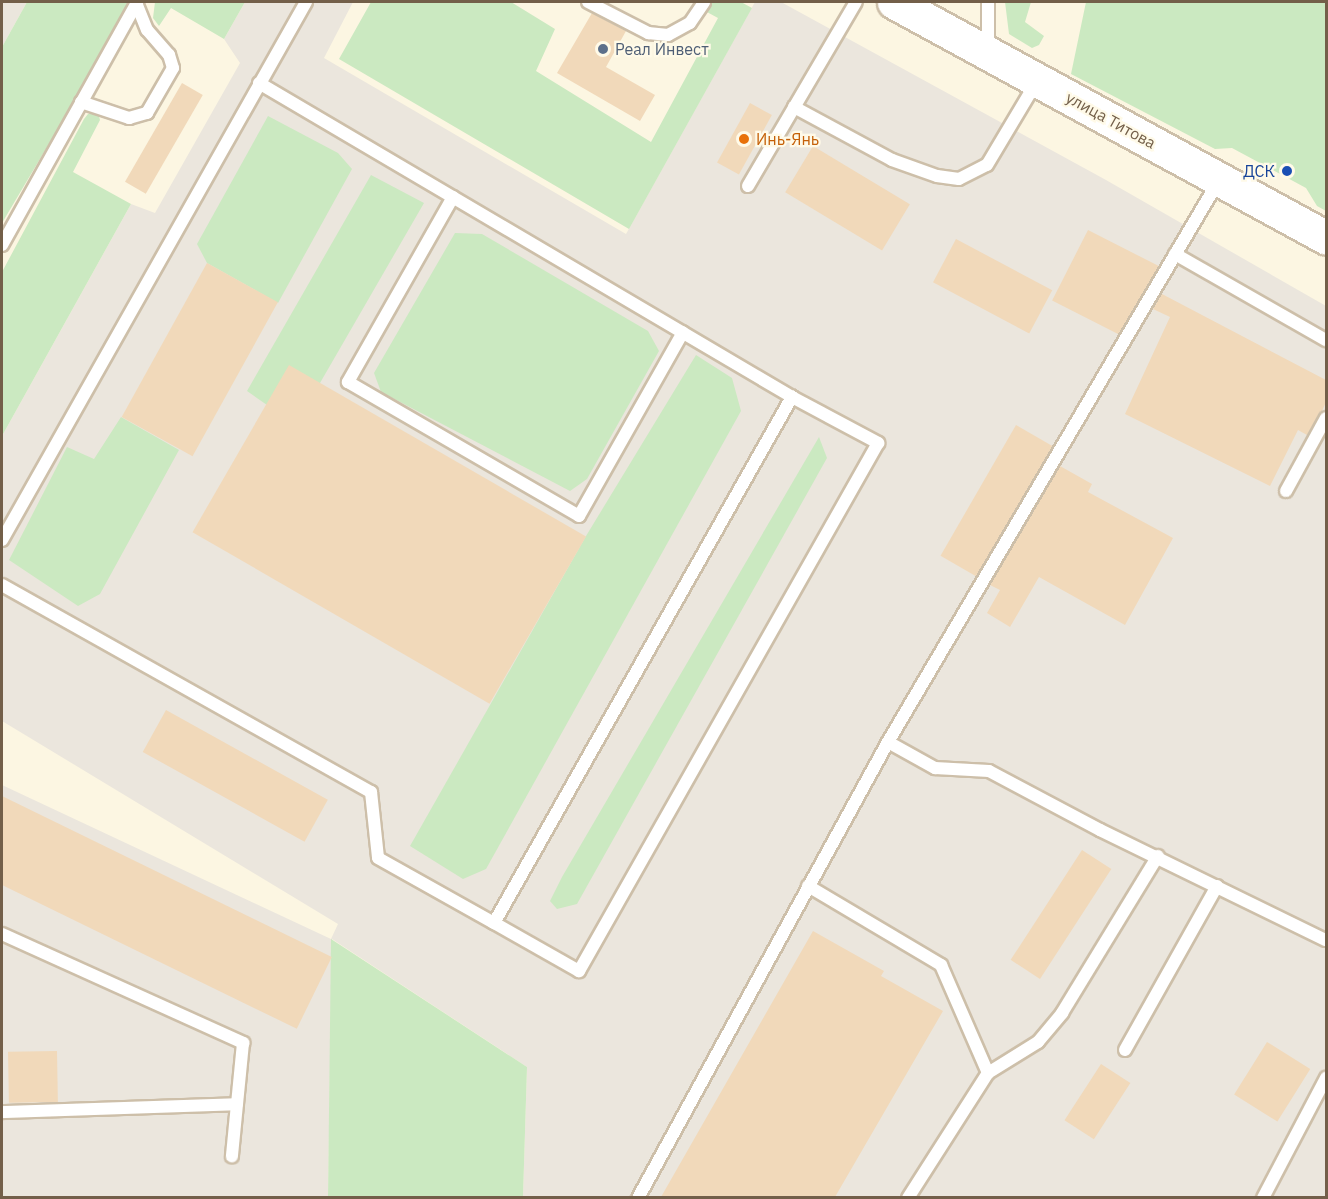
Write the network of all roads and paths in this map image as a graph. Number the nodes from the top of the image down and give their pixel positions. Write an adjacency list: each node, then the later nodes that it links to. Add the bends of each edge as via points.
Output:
1 (136, 2): 11 (lane); 11 (lane, via 147,30 169,54 173,68 147,113 129,118)
2 (306, 2): 10 (lane)
3 (588, 2): 4 (lane, via 648,33 668,35 690,23)
4 (704, 2)
5 (856, 2): 12 (lane)
6 (894, 2): 8 (main road, улица Титова)
7 (988, 2): 8 (lane)
8 (988, 52): 9 (main road, улица Титова)
9 (1038, 80): 12 (lane, via 987,165 959,179 937,176 892,160); 13 (main road, улица Титова)
10 (259, 83): 15 (lane); 25 (lane)
11 (81, 102): 16 (lane)
12 (794, 107): 14 (lane)
13 (1219, 179): 17 (main road, улица Титова); 19 (lane)
14 (748, 186)
15 (453, 197): 20 (lane); 20 (lane, via 348,382 579,516)
16 (6, 226): 18 (lane)
17 (1326, 238)
18 (2, 245)
19 (1175, 254): 21 (lane); 27 (lane)
20 (683, 332): 22 (lane)
21 (1326, 340)
22 (792, 397): 31 (lane); 31 (lane, via 878,443 849,495 579,970)
23 (1326, 417): 24 (lane)
24 (1286, 490)
25 (2, 540)
26 (2, 585): 31 (lane, via 371,792 378,858)
27 (888, 742): 28 (lane, via 935,768 989,771); 29 (lane)
28 (1158, 856): 30 (lane); 35 (lane, via 1062,1013 1038,1042)
29 (808, 886): 35 (lane, via 941,965); 40 (lane)
30 (1217, 886): 33 (lane); 34 (lane)
31 (494, 923)
32 (2, 934): 37 (lane, via 243,1043)
33 (1326, 940)
34 (1125, 1050)
35 (988, 1073): 41 (lane)
36 (1326, 1078): 42 (lane)
37 (237, 1104): 38 (lane); 39 (lane)
38 (2, 1112)
39 (232, 1156)
40 (638, 1197)
41 (908, 1197)
42 (1263, 1197)

